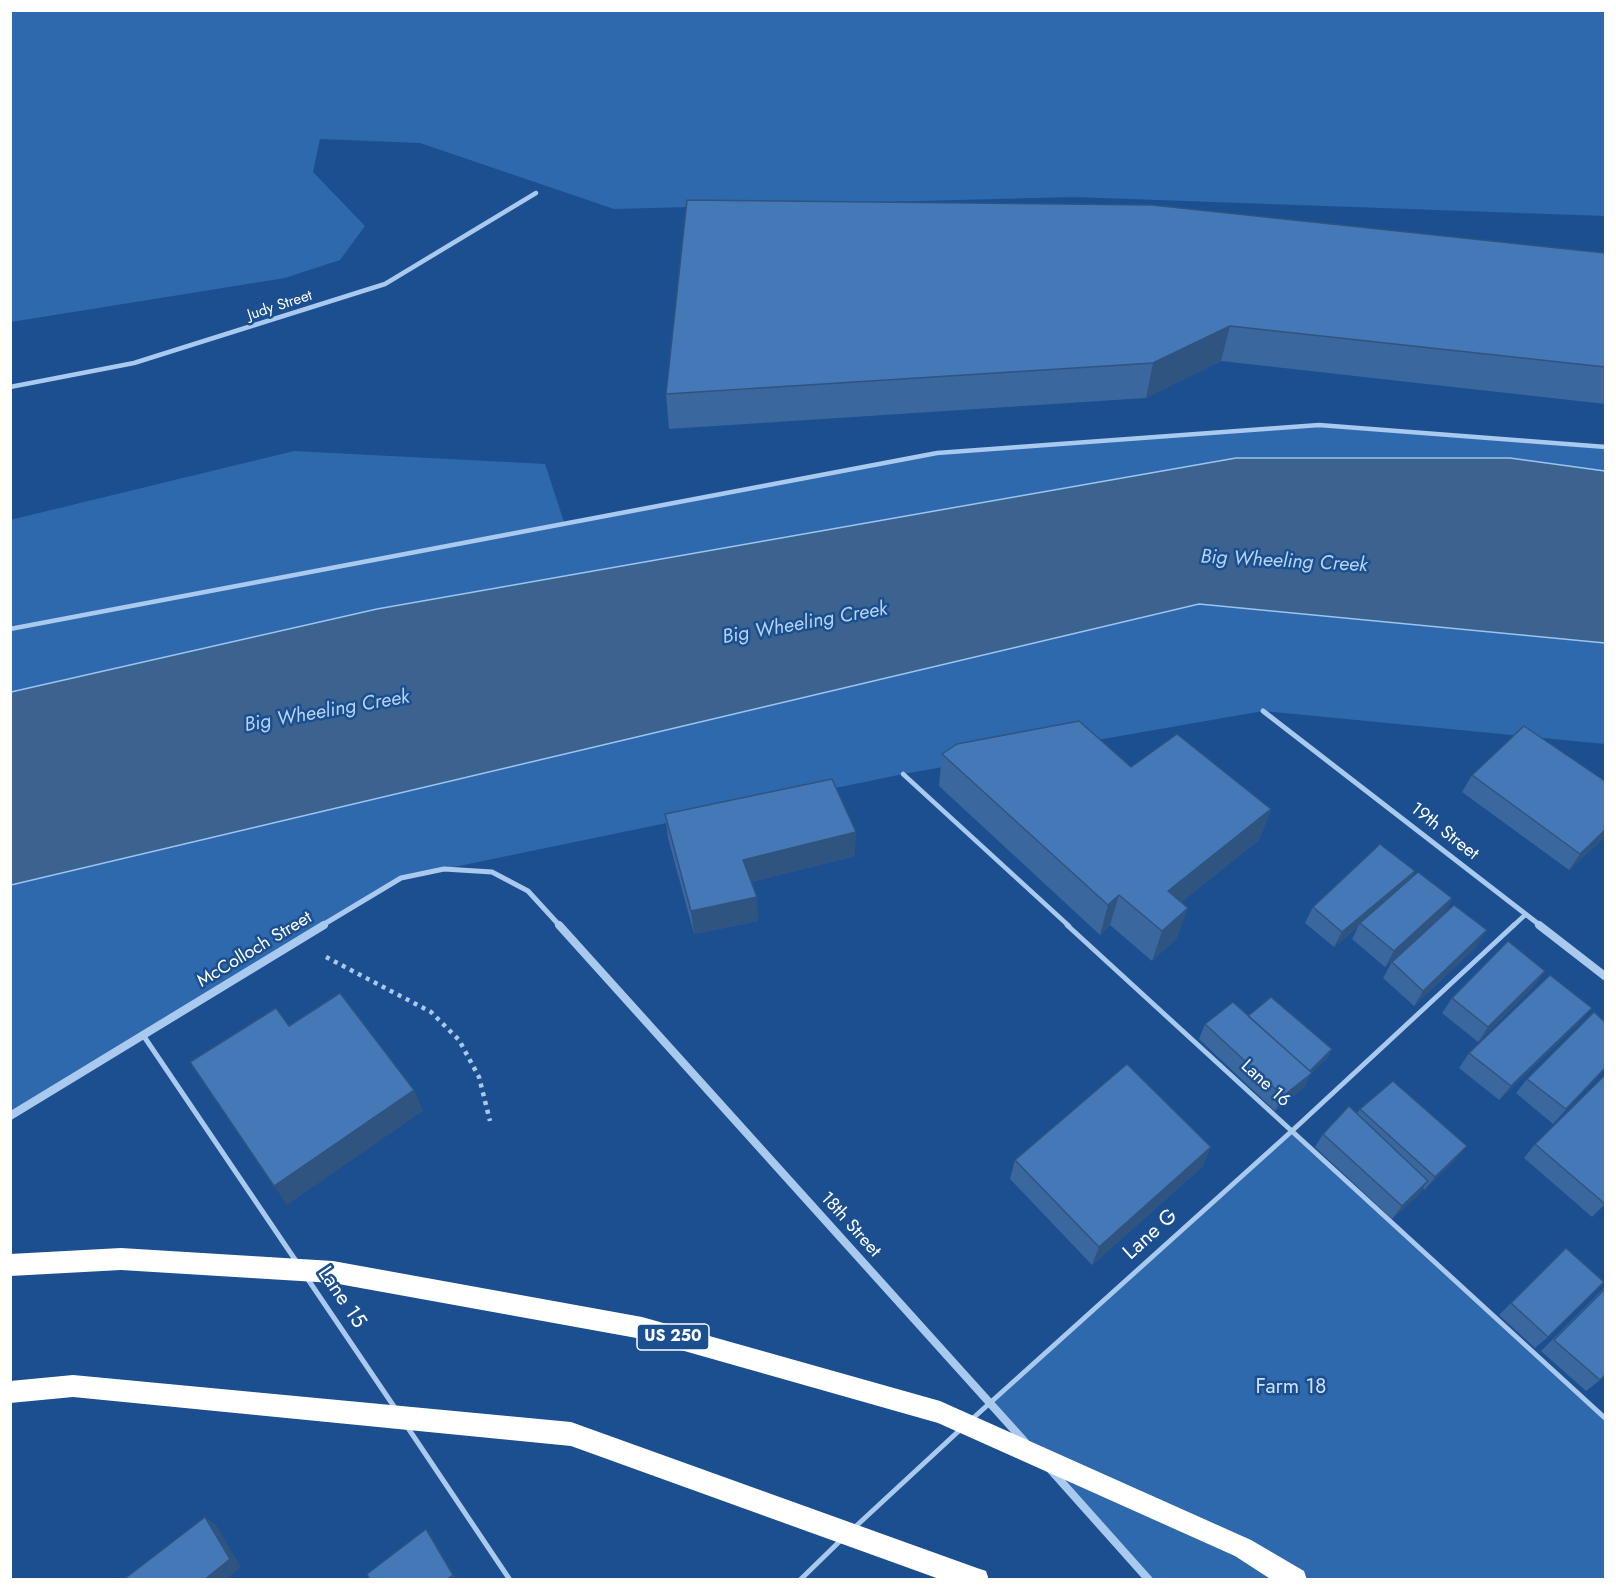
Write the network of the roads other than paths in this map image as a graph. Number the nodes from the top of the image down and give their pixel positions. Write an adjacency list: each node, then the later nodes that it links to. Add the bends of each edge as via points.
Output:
1 (536, 193): 2 (street, Judy Street, via 385,284 134,363)
2 (10, 387)
3 (1605, 447): 4 (lane, via 1318,425 937,453)
4 (10, 629)
5 (1263, 711): 8 (street, 19th Street)
6 (903, 774): 12 (lane, Lane 16)
7 (528, 891): 10 (street, McColloch Street, via 492,872 444,869 401,878); 15 (street, 18th Street)
8 (1525, 915): 9 (street, 19th Street); 12 (lane, Lane G)
9 (1605, 977)
10 (143, 1035): 11 (street, McColloch Street); 17 (lane, Lane 15)
11 (10, 1116)
12 (1293, 1130): 15 (lane, Lane G); 16 (lane, Lane 16)
13 (10, 1265): 21 (highway, US 250, via 121,1259 333,1272 642,1328 940,1412 1243,1548)
14 (10, 1392): 19 (highway, via 73,1386 572,1434)
15 (989, 1403): 18 (lane, Lane G); 20 (street, 18th Street)
16 (1605, 1419)
17 (510, 1580)
18 (800, 1580)
19 (977, 1580)
20 (1149, 1580)
21 (1295, 1580)

